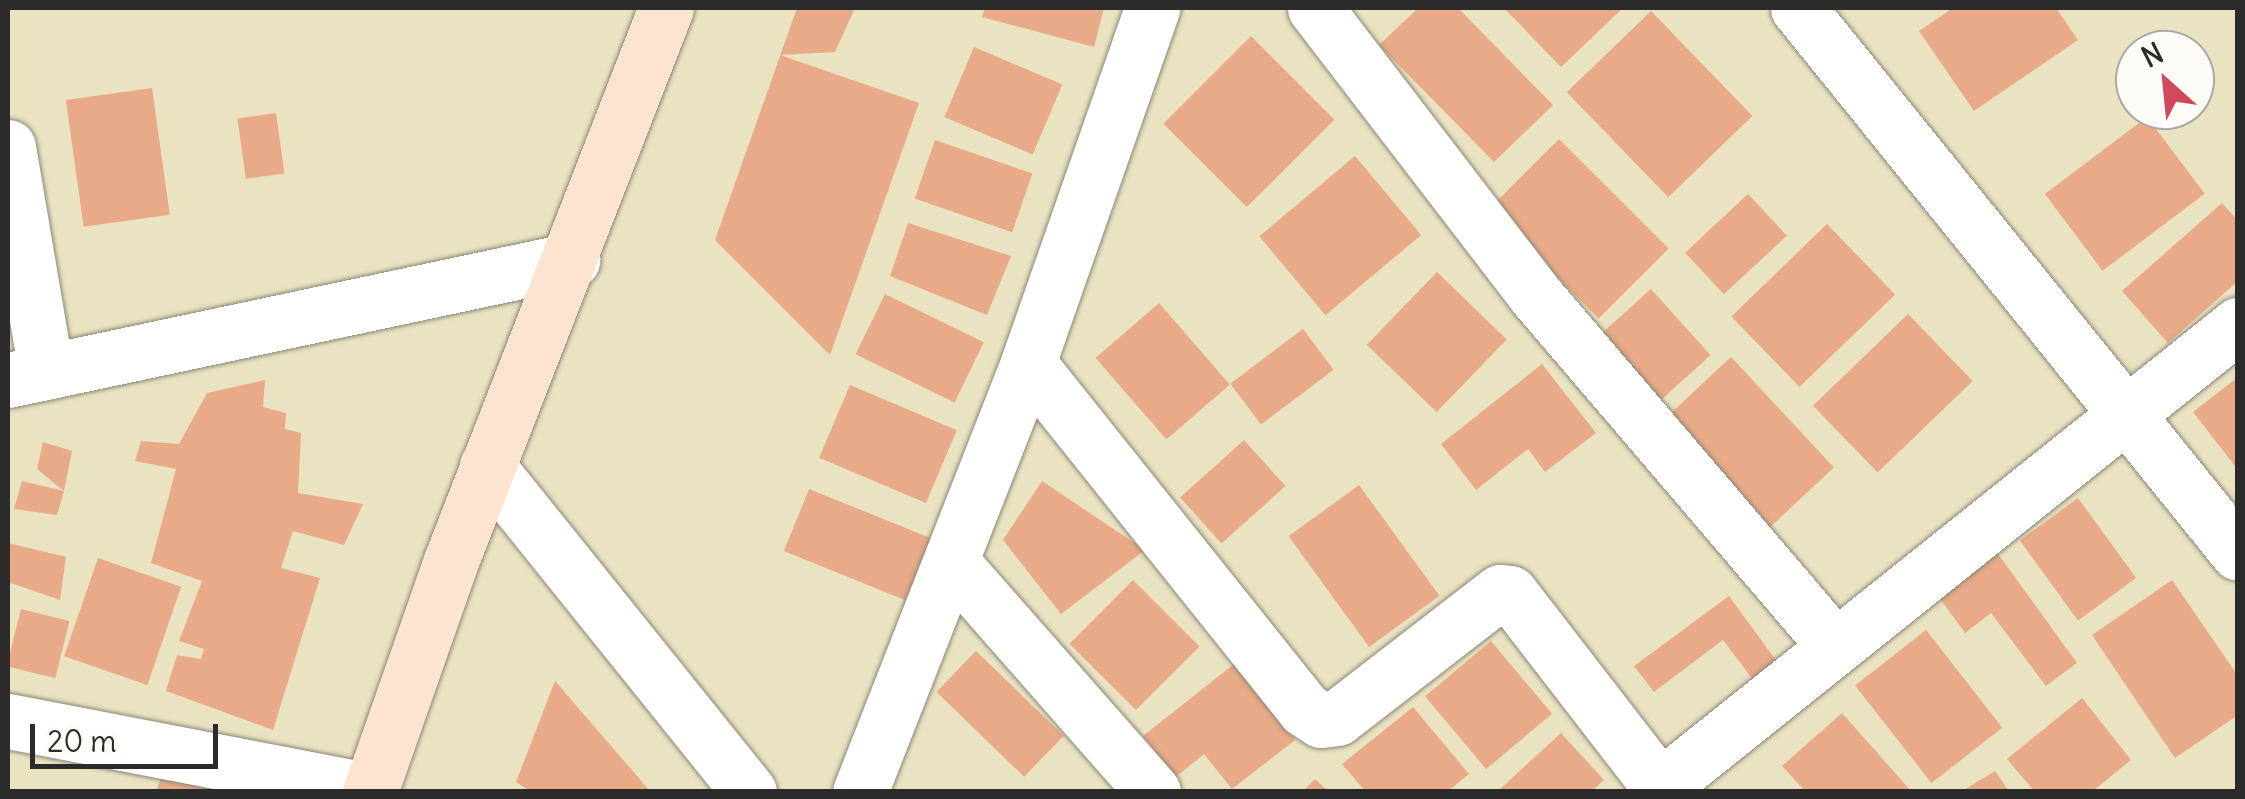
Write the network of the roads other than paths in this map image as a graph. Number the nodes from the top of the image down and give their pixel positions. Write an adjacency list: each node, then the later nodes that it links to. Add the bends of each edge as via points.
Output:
1 (666, 8): 6 (street)
2 (1152, 8): 8 (street)
3 (1315, 8): 14 (street, via 1536,296)
4 (1798, 8): 10 (street)
5 (8, 147): 9 (street)
6 (572, 260): 9 (street); 11 (street)
7 (2238, 325): 10 (street)
8 (1028, 363): 13 (street); 16 (street, via 1304,709 1321,720 1355,708 1500,592 1510,592)
9 (27, 376)
10 (2122, 413): 12 (street); 14 (street)
11 (487, 466): 17 (street); 18 (street)
12 (2238, 553)
13 (953, 564): 19 (street); 20 (street)
14 (1834, 645): 16 (street)
15 (8, 720): 17 (street)
16 (1657, 789)
17 (370, 791)
18 (749, 792)
19 (860, 792)
20 (1153, 792)

